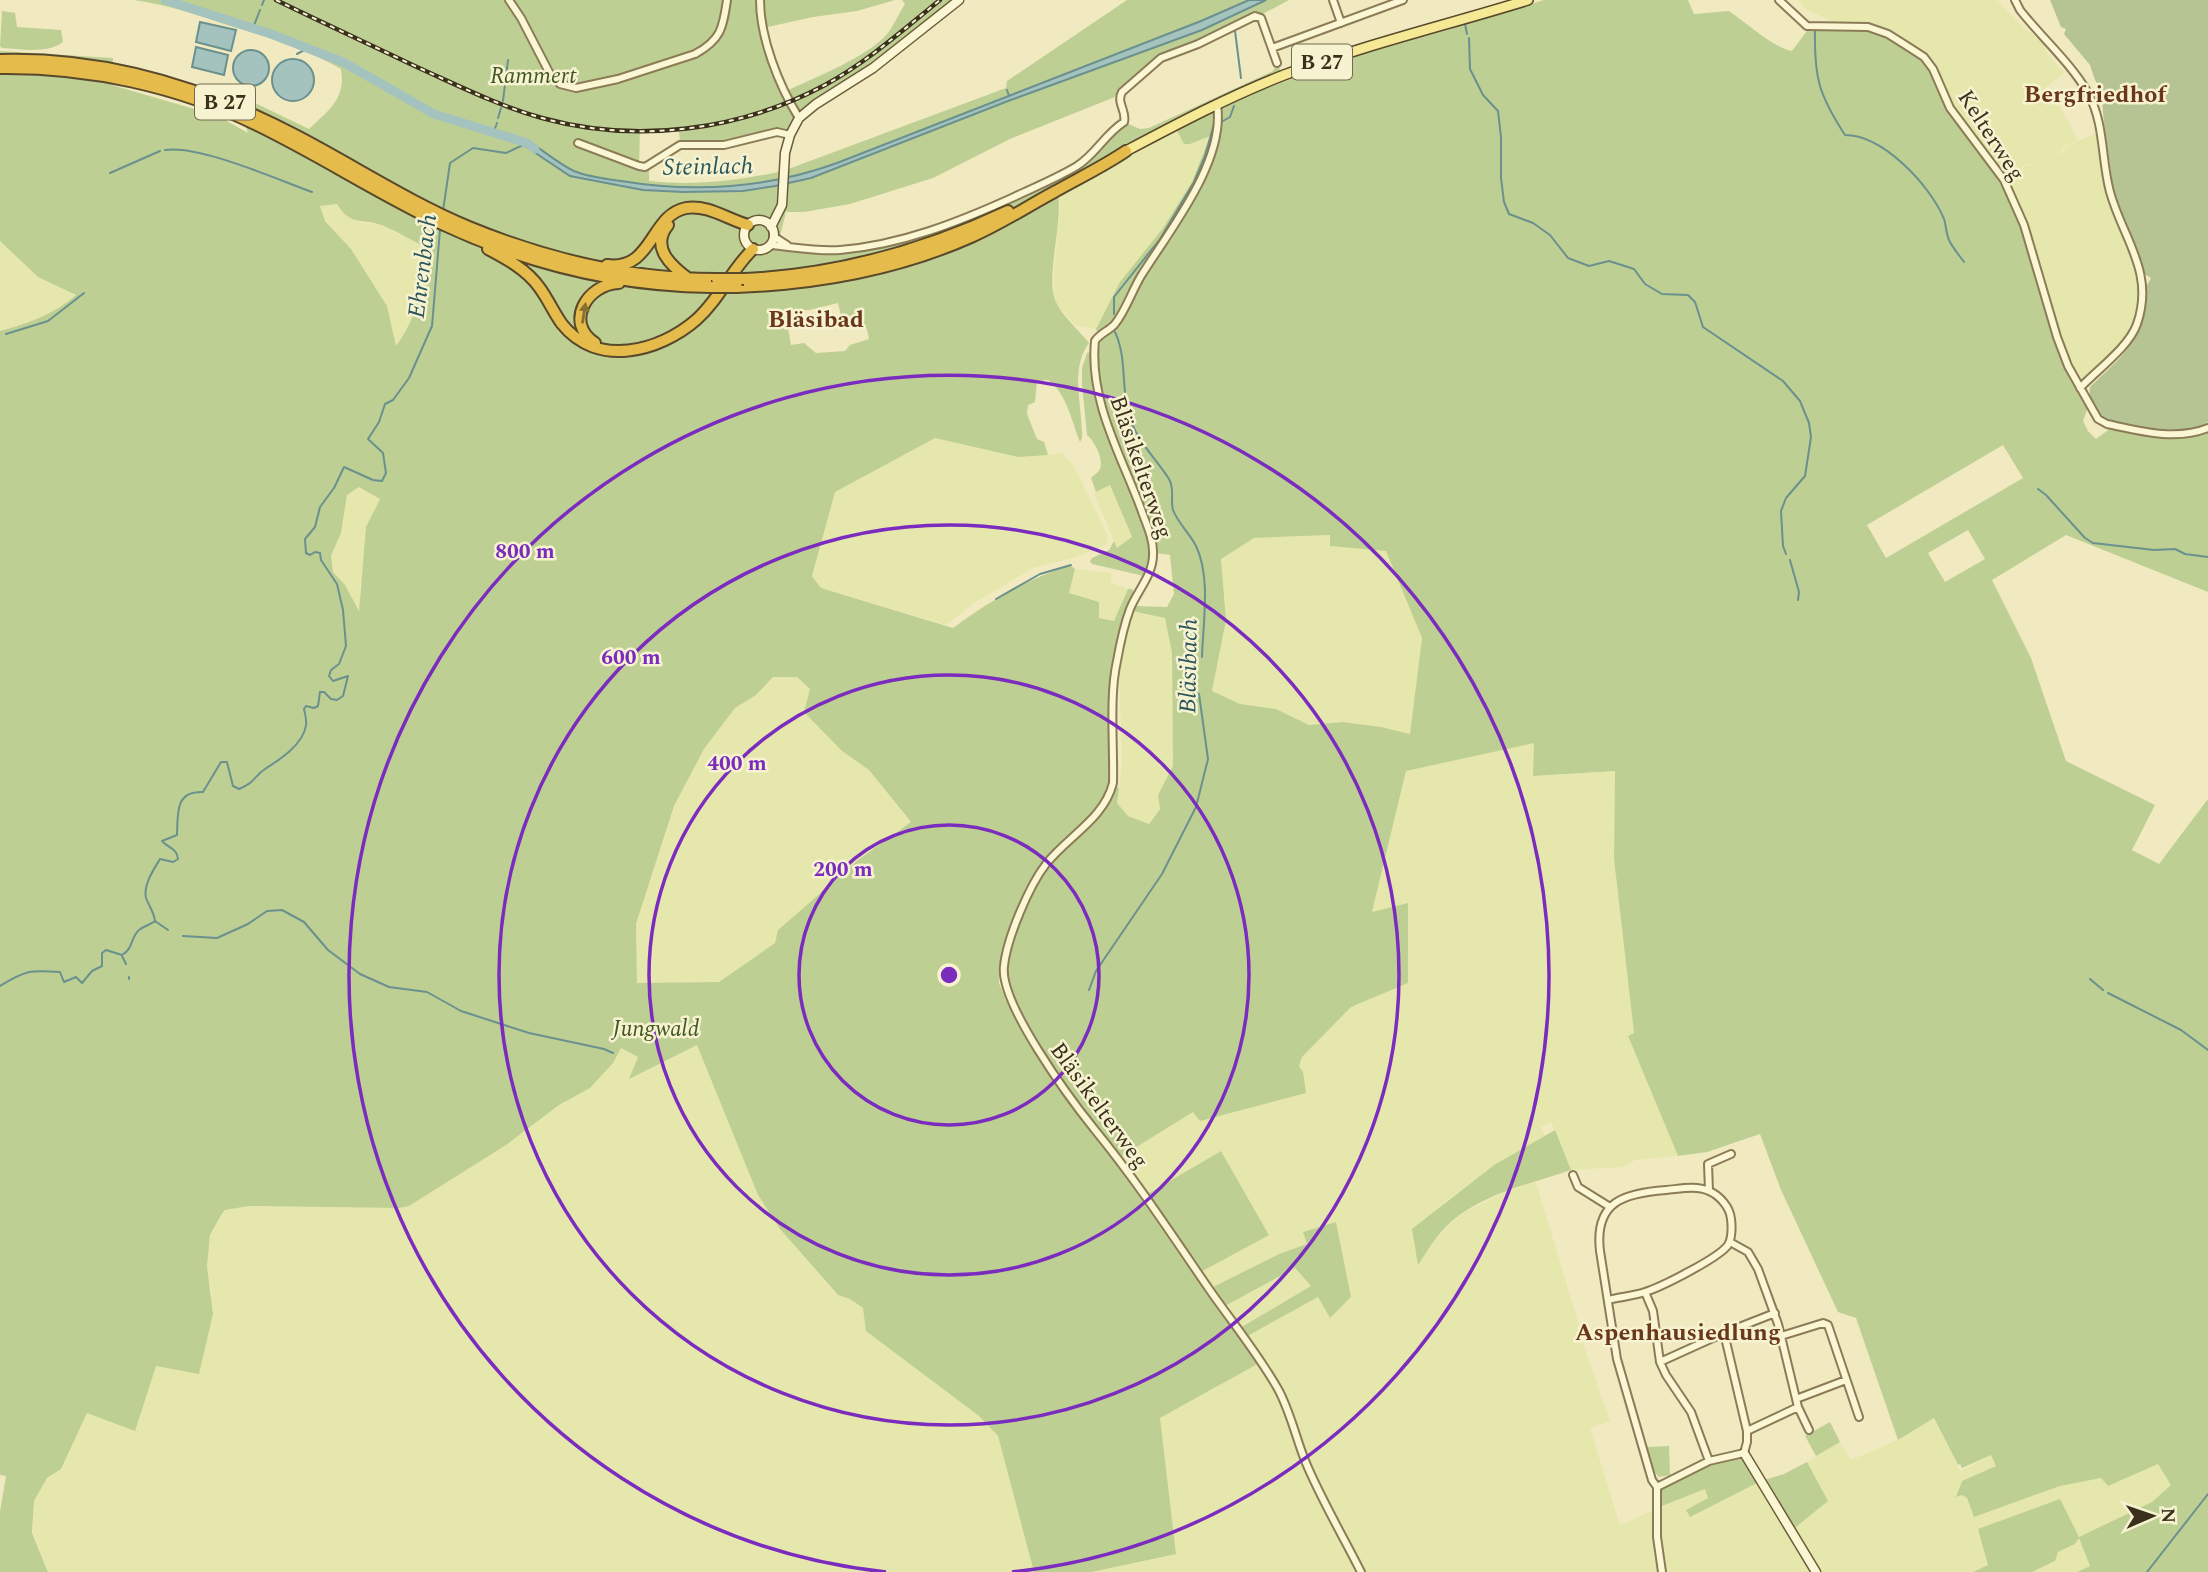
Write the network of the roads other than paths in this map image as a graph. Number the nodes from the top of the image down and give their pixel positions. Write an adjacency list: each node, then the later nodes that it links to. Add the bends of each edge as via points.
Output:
1 (509, 0): 2 (street, via 550,74 576,88 618,79 706,48 722,28)
2 (727, 0)
3 (760, 0): 17 (street, via 760,20 769,50)
4 (959, 0): 17 (street, via 873,68)
5 (1333, 0): 11 (street)
6 (1403, 0): 10 (street)
7 (1528, 0): 16 (main road, B 27, via 1340,56)
8 (1779, 0): 29 (street, Kelterweg, via 1807,26 1868,27 1924,57 1950,107 2004,180 2024,225 2057,337)
9 (2015, 0): 29 (street, via 2089,95 2104,142 2111,194 2141,268 2137,325)
10 (1391, 2): 11 (street)
11 (1341, 23): 12 (street)
12 (1272, 48): 14 (street); 23 (street, via 1261,18 1255,16 1161,58 1120,95 1124,122 1109,132 1089,157 1064,173 944,226 877,245 832,251 789,246)
13 (0, 60): 21 (highway, B 27, via 91,65 198,92 277,126)
14 (1277, 64)
15 (0, 68): 21 (highway, B 27, via 91,74 177,93 255,123)
16 (1217, 105): 20 (main road, B 27); 51 (street, Bläsikelterweg, via 1212,151 1202,177 1115,323 1095,341 1093,364 1100,404 1151,537 1154,558 1131,608 1116,663 1111,793 1033,883 1013,932 1003,977 1027,1029 1073,1105 1183,1250 1279,1391 1306,1462)
17 (799, 118): 18 (street)
18 (790, 135): 19 (street, via 777,132 724,145 680,145 645,167); 23 (street, via 780,210)
19 (578, 143)
20 (1126, 151): 27 (highway, B 27, bridge, via 1004,213 927,244 836,268)
21 (430, 213): 22 (highway, B 27)
22 (450, 224): 24 (highway, via 520,268 573,335 612,352 656,344 697,320 714,301); 25 (highway, B 27); 28 (highway, B 27, via 511,252 566,268)
23 (770, 232): 24 (street, via 755,221); 24 (street, via 762,250)
24 (748, 237): 25 (highway, via 706,209 687,207 669,217 632,261 613,265); 26 (highway, via 697,211 672,219 664,229 664,255); 28 (highway, one-way to 28, via 740,259 709,301 676,331 628,348 603,347 585,334 584,302 598,288 617,282)
25 (563, 258): 26 (highway, B 27, via 611,271)
26 (689, 279): 27 (highway, B 27)
27 (714, 283): 28 (highway, B 27)
28 (668, 286)
29 (2080, 388): 30 (street, Kelterweg, via 2098,419 2107,424 2165,435)
30 (2208, 428)
31 (1731, 1154): 33 (street, via 1708,1164)
32 (1573, 1175): 34 (street, via 1578,1187)
33 (1709, 1191): 34 (street, via 1637,1193 1622,1197); 35 (street, via 1730,1212)
34 (1610, 1208): 37 (street, via 1599,1234)
35 (1730, 1242): 36 (street, via 1708,1261); 38 (street, via 1754,1261)
36 (1645, 1292): 37 (street); 41 (street, via 1653,1311)
37 (1608, 1300): 50 (street, via 1620,1368)
38 (1775, 1313): 39 (street); 40 (street)
39 (1724, 1333): 41 (street); 47 (street)
40 (1781, 1336): 42 (street, via 1826,1323); 43 (street)
41 (1660, 1362): 49 (street, via 1691,1412)
42 (1846, 1380): 43 (street); 45 (street)
43 (1796, 1399): 44 (street)
44 (1798, 1407): 46 (street); 47 (street)
45 (1859, 1417)
46 (1809, 1430)
47 (1747, 1431): 48 (street)
48 (1744, 1453): 49 (street); 53 (street)
49 (1709, 1461): 50 (street)
50 (1657, 1487): 52 (street)
51 (1362, 1572)
52 (1662, 1572)
53 (1816, 1572)

